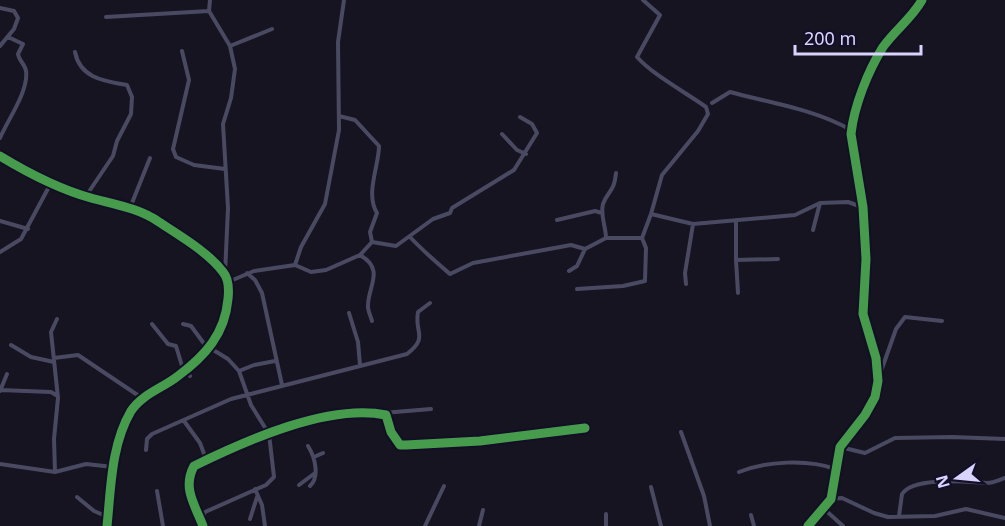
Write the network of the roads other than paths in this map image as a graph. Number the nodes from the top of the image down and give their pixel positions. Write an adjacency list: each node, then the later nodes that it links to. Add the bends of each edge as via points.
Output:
1 (210, 0): 6 (street)
2 (344, 0): 15 (street, via 338,42)
3 (643, 0): 31 (street, via 660,15 637,57 648,70 706,107 708,114 662,175)
4 (922, 0): 17 (street, via 884,46 863,90)
5 (0, 8): 9 (street, via 17,13)
6 (209, 11): 7 (street); 11 (street)
7 (106, 17)
8 (272, 29): 11 (street)
9 (8, 37): 10 (street); 19 (street, via 23,44 18,54 27,72 13,117)
10 (0, 46)
11 (230, 46): 23 (street, via 235,69 223,124)
12 (182, 51): 23 (street, via 189,80 173,149 176,157 194,165)
13 (75, 52): 26 (street, via 77,65 87,75 127,85 133,105 114,156)
14 (712, 103): 17 (street, via 730,92 761,98)
15 (339, 116): 41 (street, via 356,120 379,146); 47 (street, via 325,204)
16 (520, 117): 20 (street, via 532,124 537,133)
17 (851, 130): 28 (street)
18 (502, 134): 20 (street)
19 (0, 138)
20 (526, 154): 38 (street, via 513,170)
21 (0, 156): 25 (street)
22 (150, 159): 29 (street)
23 (225, 169): 50 (street)
24 (616, 173): 30 (street, via 614,189 604,201)
25 (52, 183): 26 (street); 36 (street)
26 (86, 196): 29 (street)
27 (820, 202): 28 (street, via 848,202); 33 (street, via 795,215); 37 (street)
28 (863, 207): 71 (street, via 866,259 862,303)
29 (130, 209): 50 (street, via 158,221 213,261)
30 (602, 213): 32 (street, via 595,211); 39 (street)
31 (651, 214): 35 (street); 40 (street)
32 (557, 220)
33 (736, 220): 35 (street); 46 (street)
34 (0, 221): 36 (street)
35 (693, 224): 52 (street)
36 (28, 229): 43 (street, via 21,239)
37 (813, 230)
38 (410, 237): 41 (street, via 396,246); 42 (street, via 450,274 473,263 571,245)
39 (606, 238): 40 (street); 42 (street)
40 (642, 238): 53 (street, via 646,248 645,281)
41 (372, 242): 44 (street)
42 (585, 249): 48 (street, via 578,266)
43 (0, 252)
44 (360, 255): 47 (street, via 326,270 311,272); 58 (street, via 373,270 375,282 368,306)
45 (778, 259): 46 (street)
46 (736, 260): 54 (street)
47 (295, 265): 49 (street)
48 (569, 271)
49 (247, 273): 51 (street); 65 (street, via 255,280 268,311)
50 (225, 275): 51 (street)
51 (227, 282): 63 (street, via 225,321)
52 (686, 285)
53 (577, 289)
54 (738, 293)
55 (430, 303): 66 (street, via 417,312 418,344 407,354)
56 (349, 313): 66 (street)
57 (57, 319): 64 (street, via 51,332)
58 (372, 321)
59 (942, 321): 71 (street, via 905,317 896,329)
60 (152, 324): 67 (street, via 168,344 178,349)
61 (183, 324): 63 (street, via 191,326)
62 (10, 345): 64 (street, via 31,357)
63 (209, 349): 67 (street); 68 (street, via 228,359)
64 (54, 360): 75 (street); 76 (street, via 78,355)
65 (275, 361): 68 (street); 72 (street)
66 (360, 365): 72 (street)
67 (185, 370): 70 (street); 76 (street)
68 (239, 371): 74 (street)
69 (7, 374): 73 (street)
70 (190, 376)
71 (878, 381): 85 (street, via 866,415)
72 (282, 385): 74 (street)
73 (0, 391): 75 (street, via 51,392)
74 (247, 396): 79 (street, via 231,399); 82 (street)
75 (58, 398): 93 (street)
76 (142, 398): 91 (street, via 131,411 119,438)
77 (430, 409): 78 (street)
78 (380, 414): 80 (street, via 386,415 399,445 480,441); 82 (street, via 329,414)
79 (184, 422): 86 (street, via 150,436); 89 (street)
80 (585, 428)
81 (681, 432): 123 (street, via 704,496)
82 (269, 434): 101 (street, via 274,477); 114 (street, via 194,466 188,487)
83 (1005, 439): 85 (street, via 895,438 866,453)
84 (308, 446): 88 (street)
85 (840, 447): 92 (street)
86 (146, 450)
87 (322, 453): 88 (street)
88 (314, 457): 94 (street)
89 (206, 459)
90 (0, 464): 93 (street)
91 (113, 467): 93 (street, via 86,464); 111 (street)
92 (835, 470): 95 (street, via 790,464); 105 (street)
93 (55, 472)
94 (315, 472): 97 (street); 98 (street)
95 (739, 472)
96 (1005, 478): 110 (street, via 989,483 969,480 912,487 902,495)
97 (298, 485)
98 (310, 486)
99 (444, 486): 119 (street)
100 (651, 487): 122 (street)
101 (255, 489): 103 (street); 114 (street, via 205,512)
102 (157, 491): 116 (street)
103 (257, 496): 113 (street); 118 (street)
104 (77, 497): 111 (street)
105 (831, 499): 106 (street); 110 (street, via 842,498 873,513)
106 (823, 508): 125 (street); 126 (street)
107 (483, 510): 120 (street)
108 (606, 514): 121 (street)
109 (751, 515): 124 (street)
110 (899, 516): 112 (street, via 935,516 966,509)
111 (108, 517): 115 (street)
112 (1005, 518)
113 (250, 519)
114 (201, 521): 117 (street)
115 (107, 526)
116 (163, 526)
117 (203, 526)
118 (265, 526)
119 (425, 526)
120 (478, 526)
121 (606, 526)
122 (661, 526)
123 (710, 526)
124 (754, 526)
125 (808, 526)
126 (843, 526)

